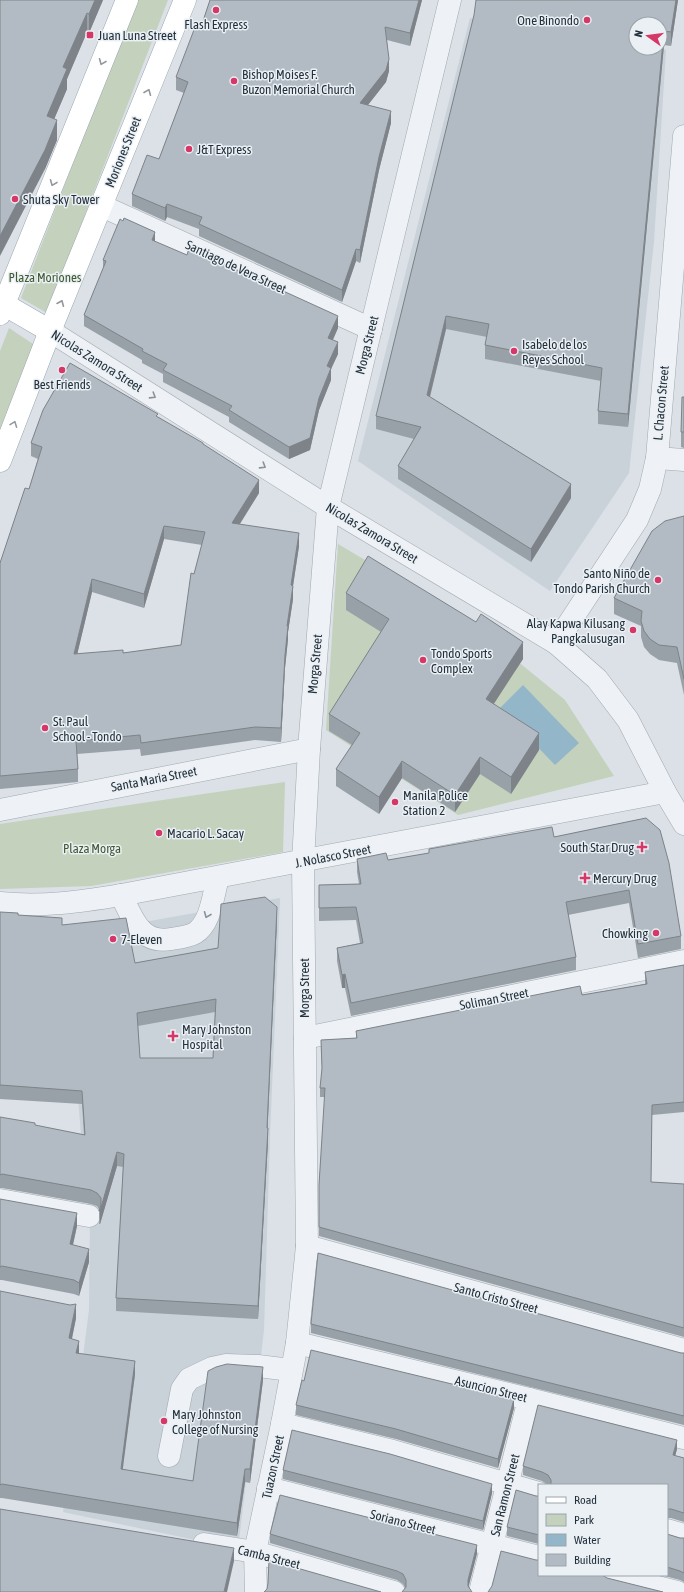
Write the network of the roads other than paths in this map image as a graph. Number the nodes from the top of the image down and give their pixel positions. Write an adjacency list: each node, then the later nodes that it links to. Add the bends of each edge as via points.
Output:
1 (127, 0): 7 (main road, one-way to 7)
2 (185, 0): 6 (main road, Moriones Street, one-way to 2)
3 (450, 0): 8 (street, Morga Street)
4 (684, 136): 5 (street, L. Chacon Street)
5 (682, 166): 10 (street, L. Chacon Street)
6 (102, 206): 8 (street, Santiago de Vera Street); 9 (main road, Moriones Street, one-way to 6)
7 (1, 306): 9 (main road, Nicolas Zamora Street)
8 (371, 329): 13 (street, Morga Street)
9 (50, 331): 12 (main road, Moriones Street, one-way to 9); 13 (street, Nicolas Zamora Street, one-way to 13)
10 (657, 458): 11 (street); 14 (street, L. Chacon Street, via 650,489 637,520)
11 (684, 460)
12 (0, 461)
13 (328, 507): 14 (street, Nicolas Zamora Street); 15 (street, Morga Street)
14 (556, 643): 16 (street, Nicolas Zamora Street, via 597,679 628,720)
15 (309, 749): 17 (street, Santa Maria Street); 19 (street, Morga Street)
16 (665, 792): 18 (street, Nicolas Zamora Street); 19 (street, J. Nolasco Street)
17 (0, 810)
18 (684, 824)
19 (303, 862): 20 (street, J. Nolasco Street); 24 (street, Morga Street)
20 (218, 878): 21 (street, J. Nolasco Street); 21 (street, one-way to 21, via 204,924 195,933 180,938 167,940 149,937 139,929)
21 (121, 895): 22 (street, J. Nolasco Street, via 59,904 28,906)
22 (0, 903)
23 (684, 961): 24 (street, Soliman Street)
24 (305, 1038): 27 (street, Morga Street)
25 (0, 1200): 26 (street)
26 (90, 1216)
27 (307, 1246): 28 (street, Morga Street); 29 (street, Santo Cristo Street)
28 (297, 1343): 30 (street, Tuazon Street); 31 (street, Asuncion Street)
29 (684, 1350)
30 (291, 1370): 32 (street, Tuazon Street); 34 (street, via 226,1366 212,1368 189,1379 182,1389)
31 (529, 1399): 33 (street, Asuncion Street); 35 (street, San Ramon Street)
32 (282, 1424): 35 (street, via 393,1451); 36 (street, Tuazon Street)
33 (684, 1438)
34 (169, 1456)
35 (508, 1484): 37 (street); 41 (street, San Ramon Street)
36 (268, 1488): 41 (street, Soriano Street); 42 (street, Tuazon Street)
37 (538, 1493)
38 (668, 1530): 39 (street)
39 (684, 1535)
40 (186, 1541): 42 (street, Camba Street)
41 (492, 1545): 43 (street, Soriano Street); 47 (street, San Ramon Street)
42 (255, 1552): 45 (street, Tuazon Street); 46 (street, Camba Street)
43 (538, 1557)
44 (614, 1576): 48 (street)
45 (256, 1592)
46 (394, 1592)
47 (480, 1592)
48 (677, 1592)

